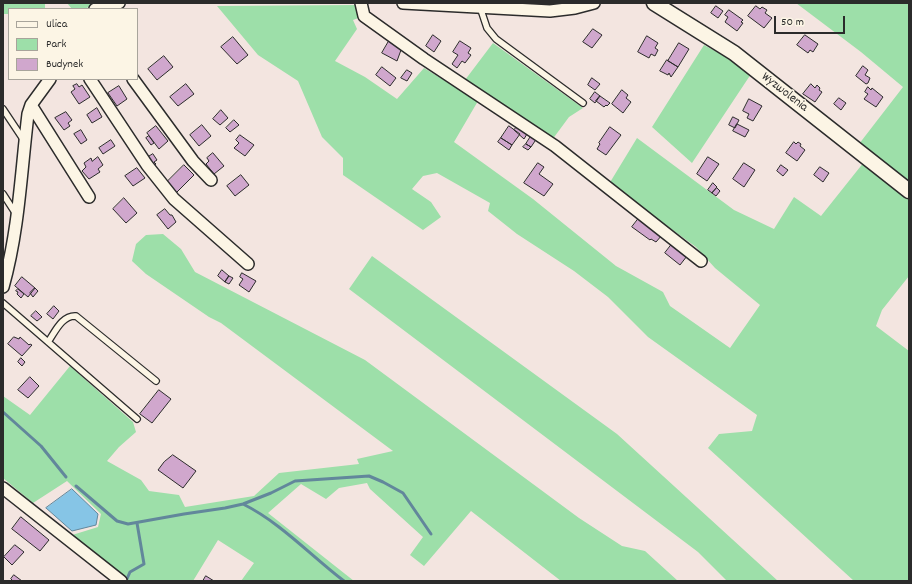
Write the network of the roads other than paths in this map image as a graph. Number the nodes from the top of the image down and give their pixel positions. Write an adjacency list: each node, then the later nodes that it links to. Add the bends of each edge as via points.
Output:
1 (119, 3): 7 (street)
2 (360, 3): 20 (street, via 364,16 555,146)
3 (403, 3): 6 (street)
4 (594, 3): 6 (street, via 550,11)
5 (654, 3): 16 (street, Wyzwolenia, via 734,53)
6 (480, 7): 11 (lane, via 487,28 496,39)
7 (98, 8)
8 (49, 80): 12 (street)
9 (91, 80): 21 (street, via 147,165 174,200)
10 (134, 80): 15 (street, via 193,161)
11 (583, 103)
12 (31, 105): 14 (street); 18 (street)
13 (3, 109): 14 (lane)
14 (25, 141): 19 (street)
15 (211, 180)
16 (909, 191)
17 (3, 194): 19 (lane)
18 (89, 197)
19 (18, 216): 22 (street)
20 (701, 261)
21 (248, 264)
22 (3, 287)
23 (3, 303): 24 (lane)
24 (48, 342): 25 (lane, via 65,318 76,316); 26 (lane)
25 (156, 381)
26 (137, 419)
27 (3, 488): 28 (street)
28 (121, 581)

